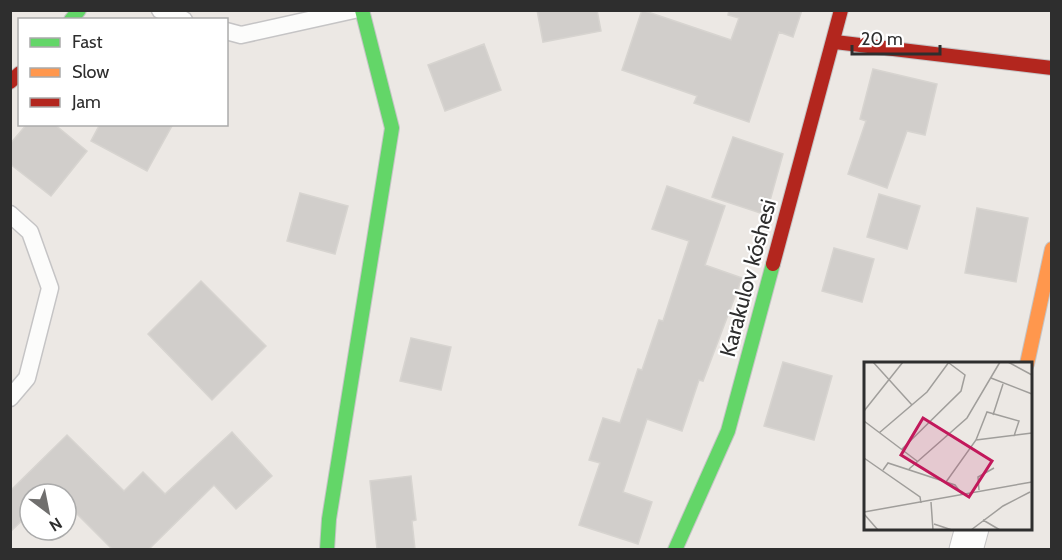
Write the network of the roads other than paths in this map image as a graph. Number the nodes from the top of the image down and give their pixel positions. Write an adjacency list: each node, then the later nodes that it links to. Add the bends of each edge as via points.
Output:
1 (160, 10): 5 (lane)
2 (354, 10): 6 (lane, via 241,35)
3 (362, 10): 14 (street, via 392,128)
4 (842, 10): 7 (street, Karakulov kóshesi)
5 (179, 18)
6 (228, 32)
7 (835, 42): 8 (street); 15 (street, Karakulov kóshesi, via 728,431)
8 (1052, 68)
9 (10, 214): 12 (lane, via 30,232 50,288 27,378)
10 (1052, 249): 11 (street)
11 (1027, 362)
12 (10, 398)
13 (971, 530): 16 (street)
14 (327, 549)
15 (675, 549)
16 (966, 549)

